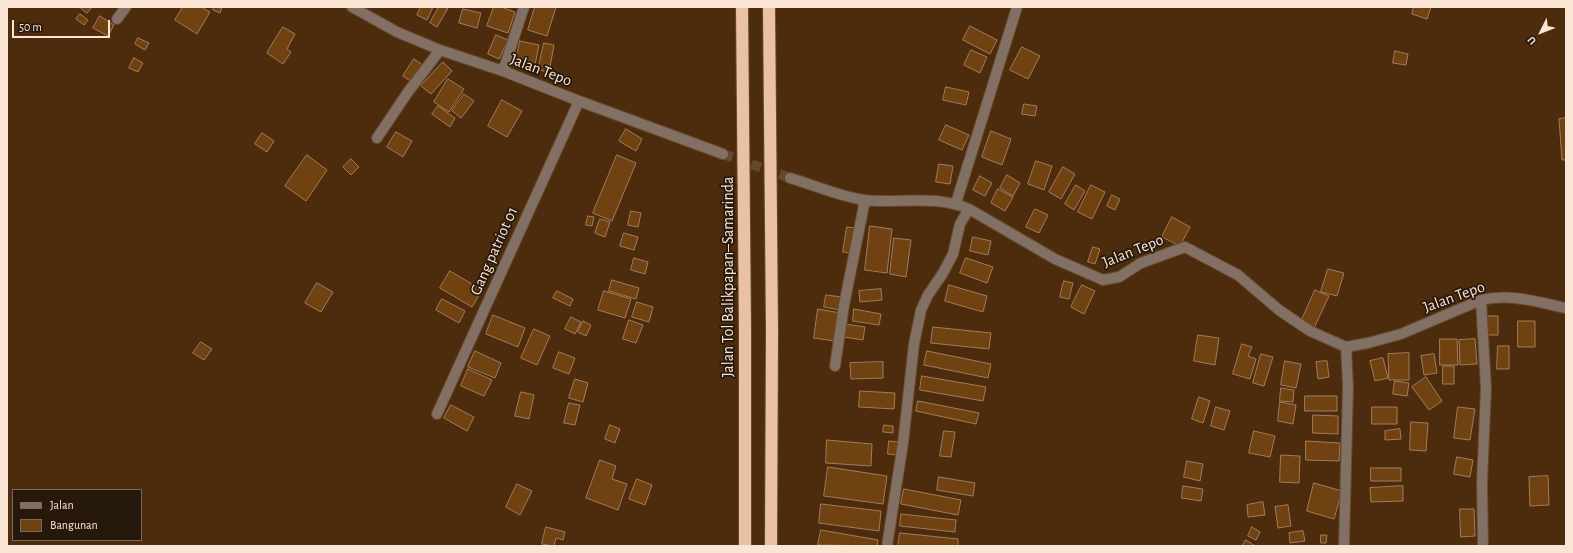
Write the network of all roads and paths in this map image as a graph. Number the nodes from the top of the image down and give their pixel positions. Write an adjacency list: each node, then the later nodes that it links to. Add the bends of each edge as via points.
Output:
1 (126, 7): 7 (street)
2 (352, 7): 8 (street, Jalan Tepo, via 397,32)
3 (524, 7): 9 (street)
4 (742, 7): 22 (highway, Jalan Tol Balikpapan–Samarinda)
5 (769, 7): 23 (highway)
6 (1017, 7): 15 (street)
7 (118, 19)
8 (440, 50): 9 (street, Jalan Tepo); 11 (street)
9 (503, 71): 10 (street, Jalan Tepo)
10 (578, 101): 12 (street, Jalan Tepo); 21 (street, Gang patriot 01)
11 (377, 138)
12 (723, 154)
13 (790, 178): 14 (street, Jalan Tepo)
14 (865, 200): 15 (street, Jalan Tepo, via 930,200); 20 (street)
15 (956, 203): 16 (street, Jalan Tepo)
16 (969, 209): 19 (street, Jalan Tepo, via 1055,259 1103,280 1119,277 1141,263 1186,247 1238,275 1279,310 1310,331); 24 (street, via 960,224 954,254 920,310)
17 (1481, 300): 18 (street, Jalan Tepo, via 1510,297); 19 (street, Jalan Tepo, via 1401,334); 26 (street, via 1486,388 1482,483)
18 (1566, 308)
19 (1346, 347): 25 (street, via 1348,386)
20 (835, 366)
21 (437, 414)
22 (745, 546)
23 (771, 546)
24 (887, 546)
25 (1344, 546)
26 (1483, 546)

